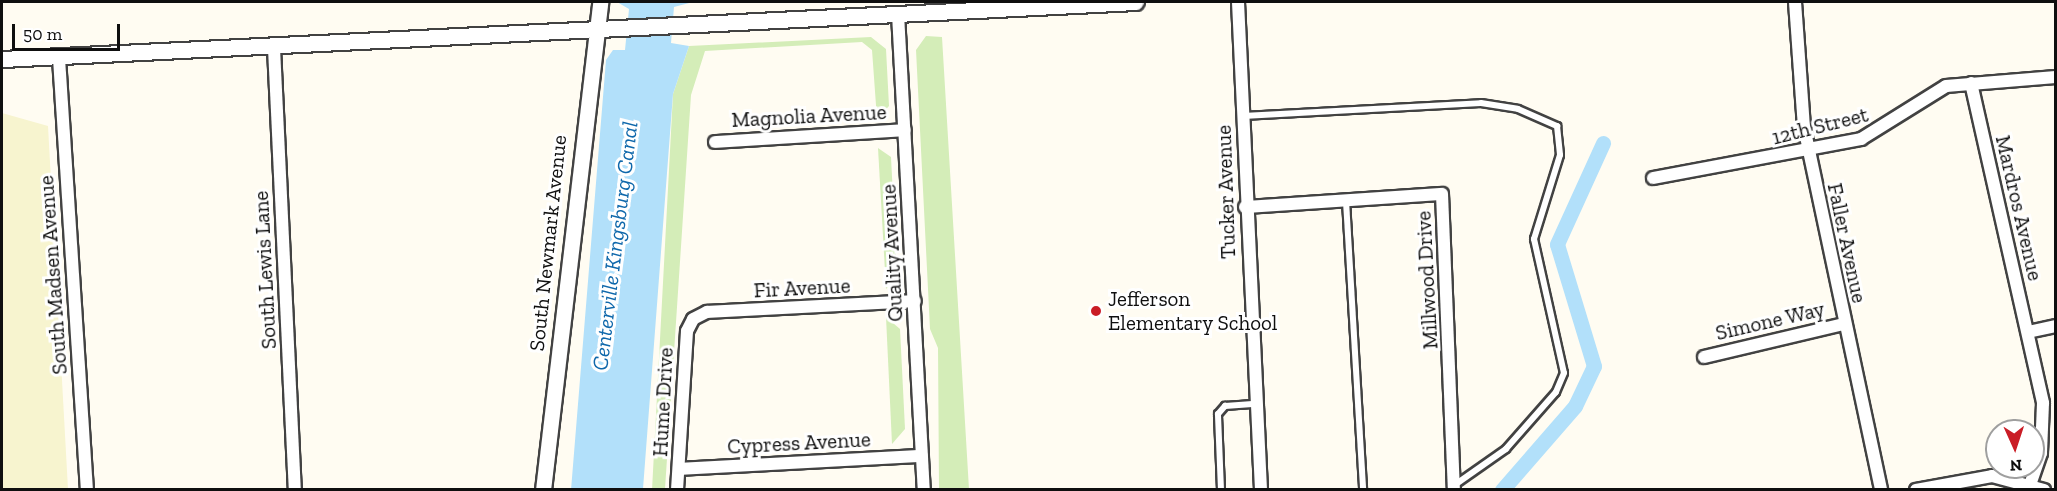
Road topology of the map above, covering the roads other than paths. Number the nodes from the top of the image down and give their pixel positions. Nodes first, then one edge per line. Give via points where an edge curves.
1 (600, 2) edge
2 (1136, 2) edge
3 (1238, 2) edge
4 (1795, 2) edge
5 (978, 6) edge
6 (898, 14) junction
7 (597, 31) junction
8 (274, 48) junction
9 (2, 58) edge
10 (59, 58) junction
11 (2055, 77) edge
12 (1971, 83) junction
13 (1243, 116) junction
14 (905, 130) junction
15 (715, 141) dead end
16 (1808, 150) junction
17 (1653, 178) dead end
18 (1346, 201) junction
19 (1245, 207) junction
20 (915, 301) junction
21 (693, 319) joint
22 (1844, 324) junction
23 (2055, 326) edge
24 (2028, 332) junction
25 (1704, 357) dead end
26 (1256, 404) junction
27 (922, 456) junction
28 (679, 469) junction
29 (2031, 482) junction
30 (1455, 487) edge
31 (87, 489) edge
32 (295, 489) edge
33 (543, 489) edge
34 (677, 489) edge
35 (924, 489) edge
36 (1221, 489) edge
37 (1261, 489) edge
38 (1363, 489) edge
39 (1881, 489) edge
40 (1916, 489) edge
41 (2043, 489) edge

1 - 7 street, South Newmark Avenue
2 - 5 street
3 - 13 street, Tucker Avenue
4 - 16 street, Faller Avenue
5 - 6 street
6 - 7 street
6 - 14 street, Quality Avenue
7 - 8 street
7 - 33 street, South Newmark Avenue via 585,102
8 - 10 street
8 - 32 street, South Lewis Lane
9 - 10 street
10 - 31 street, South Madsen Avenue
11 - 12 street, 12th Street
12 - 16 street, 12th Street via 1946,86 1880,132
12 - 24 street, Mardros Avenue
13 - 19 street, Tucker Avenue
13 - 30 lane via 1481,103 1518,109 1557,126 1560,154 1540,213 1535,258 1556,320 1564,373 1556,392 1506,449
14 - 15 street, Magnolia Avenue
14 - 20 street, Quality Avenue
16 - 17 street, 12th Street
16 - 22 street, Faller Avenue
18 - 19 street, Millwood Drive
18 - 30 street, Millwood Drive via 1442,194
18 - 38 lane
19 - 26 street, Tucker Avenue
20 - 21 street, Fir Avenue via 707,312
20 - 27 street, Quality Avenue
21 - 28 street, Hume Drive via 687,331
22 - 25 street, Simone Way
22 - 39 street, Faller Avenue
23 - 24 street
24 - 29 street, Mardros Avenue via 2045,429
26 - 36 lane via 1225,406 1218,414
26 - 37 street, Tucker Avenue
27 - 28 street, Cypress Avenue
27 - 35 street, Quality Avenue
28 - 34 street, Hume Drive
29 - 40 street via 1992,476
29 - 41 street

